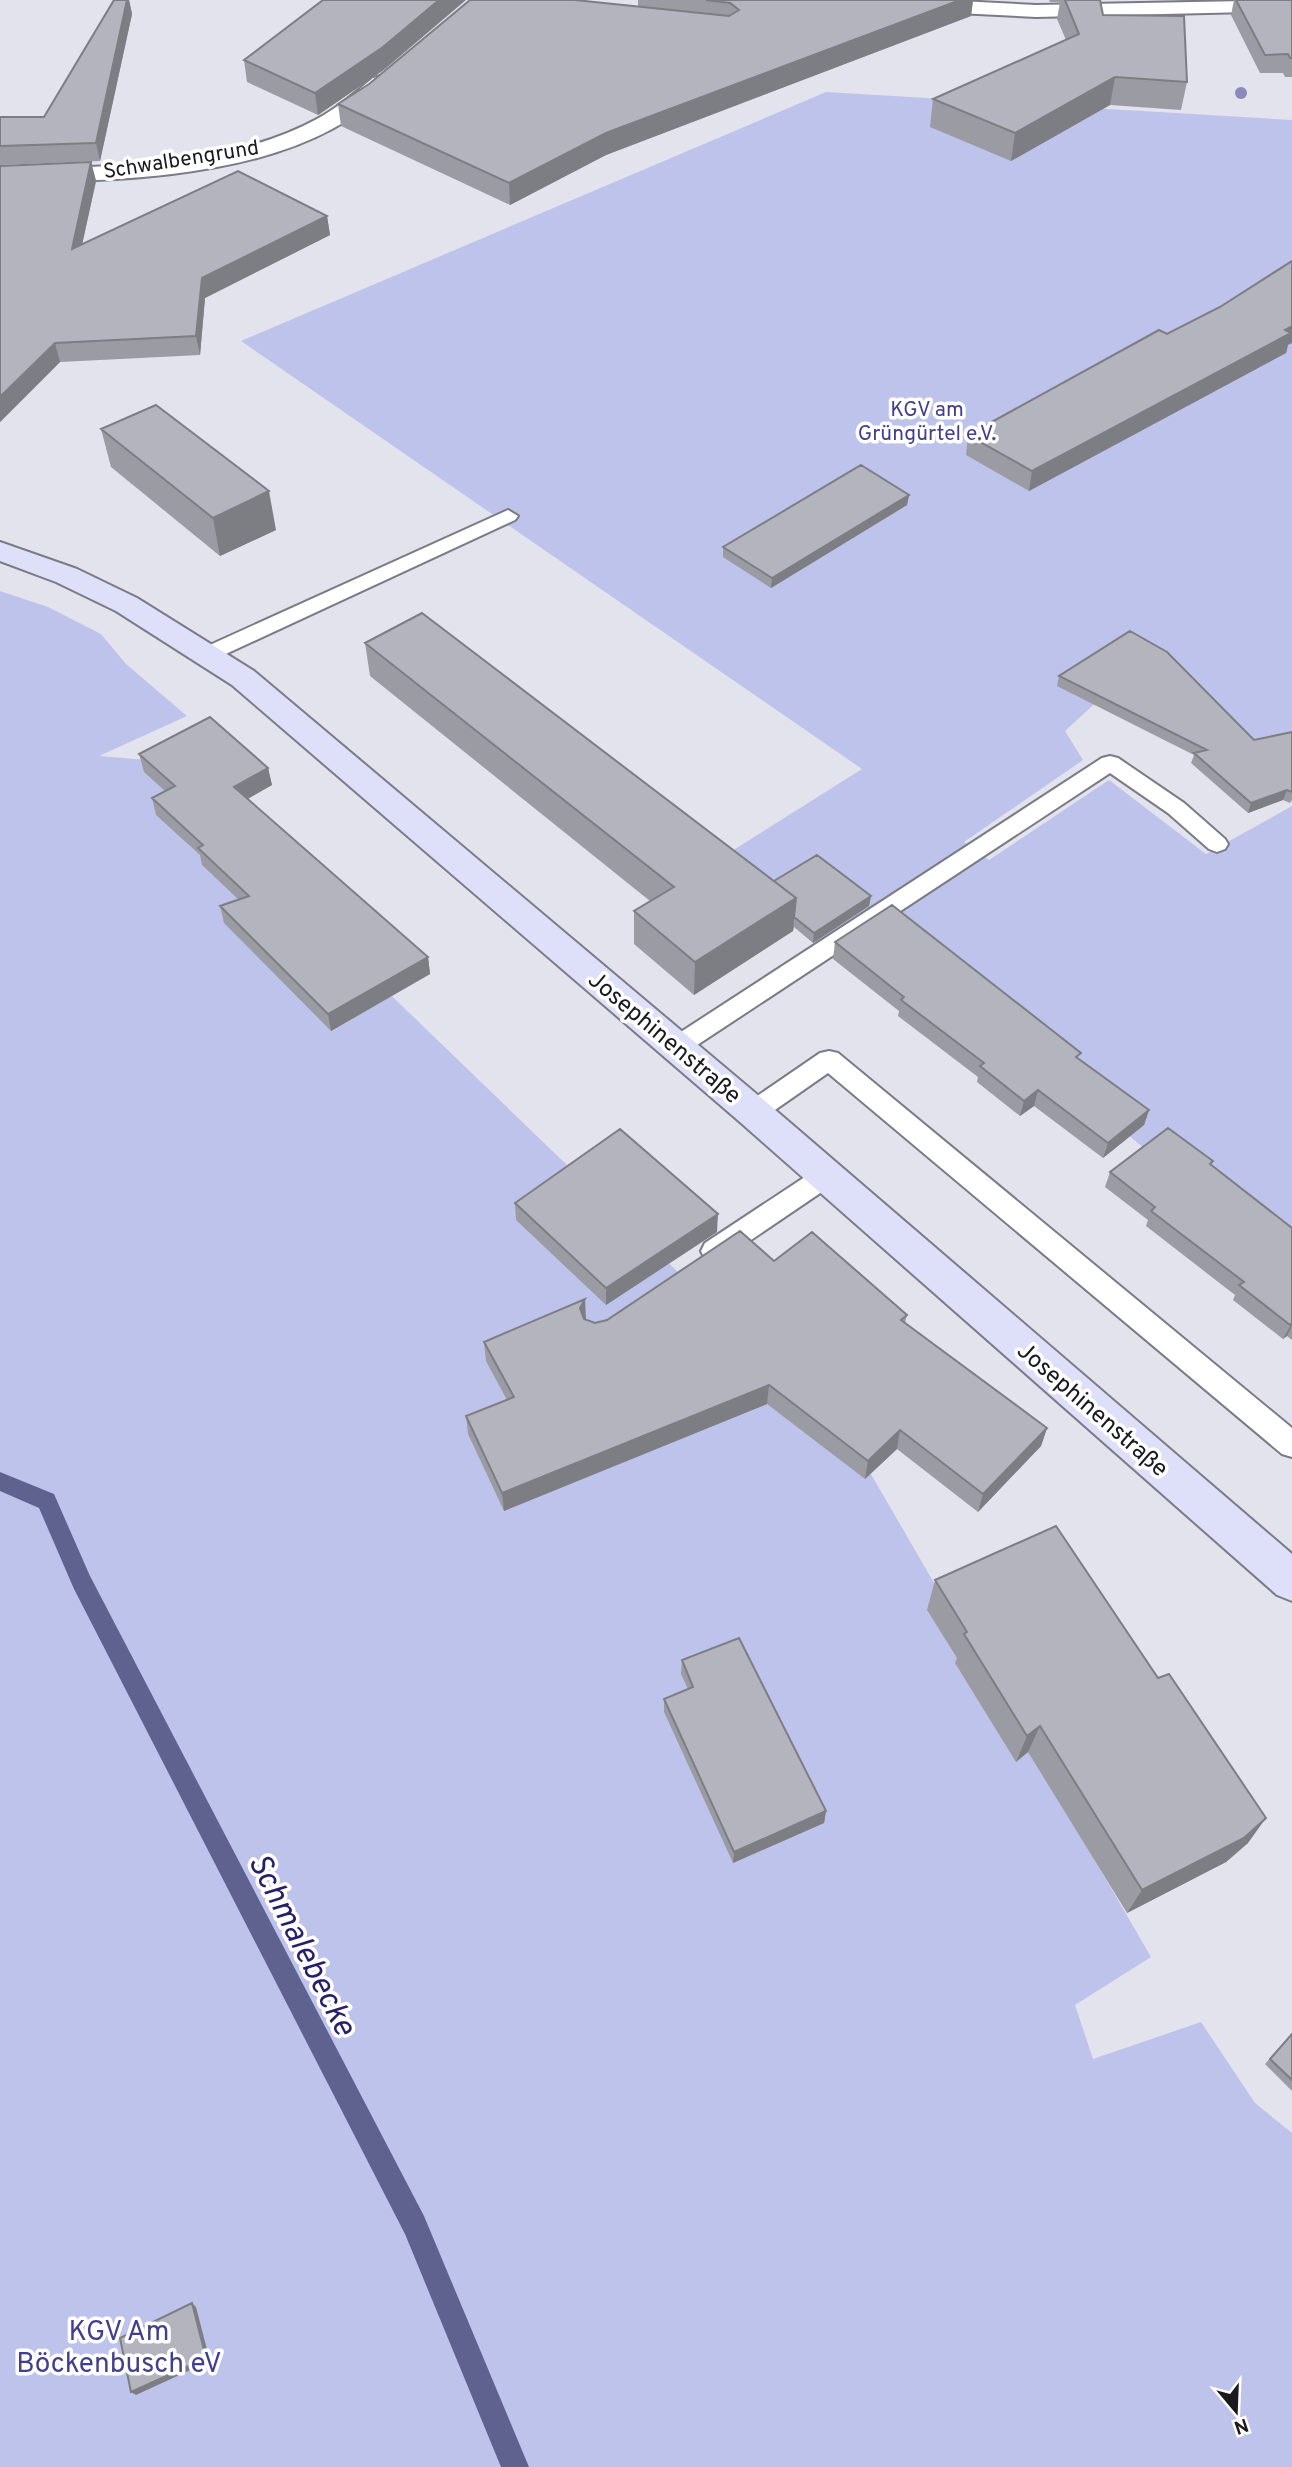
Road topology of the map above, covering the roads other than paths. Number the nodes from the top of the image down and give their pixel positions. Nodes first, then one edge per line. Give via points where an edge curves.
1 (816, 0) edge
2 (1173, 5) edge
3 (1292, 5) edge
4 (399, 68) edge
5 (0, 175) edge
6 (508, 516) dead end
7 (0, 551) edge
8 (208, 654) junction
9 (1217, 845) dead end
10 (676, 1047) junction
11 (753, 1112) junction
12 (826, 1176) junction
13 (689, 1268) edge
14 (1292, 1445) edge
15 (1292, 1581) edge

1 - 2 street via 1036,11
2 - 3 street
4 - 5 street, Schwalbengrund via 318,128 256,150 127,170
6 - 8 lane
7 - 8 street, Josephinenstraße via 113,595
8 - 10 street, Josephinenstraße via 254,687
9 - 10 lane via 1176,808 1110,763
10 - 11 street, Josephinenstraße
11 - 12 street, Josephinenstraße
11 - 14 lane via 828,1060
12 - 13 lane
12 - 15 street, Josephinenstraße

